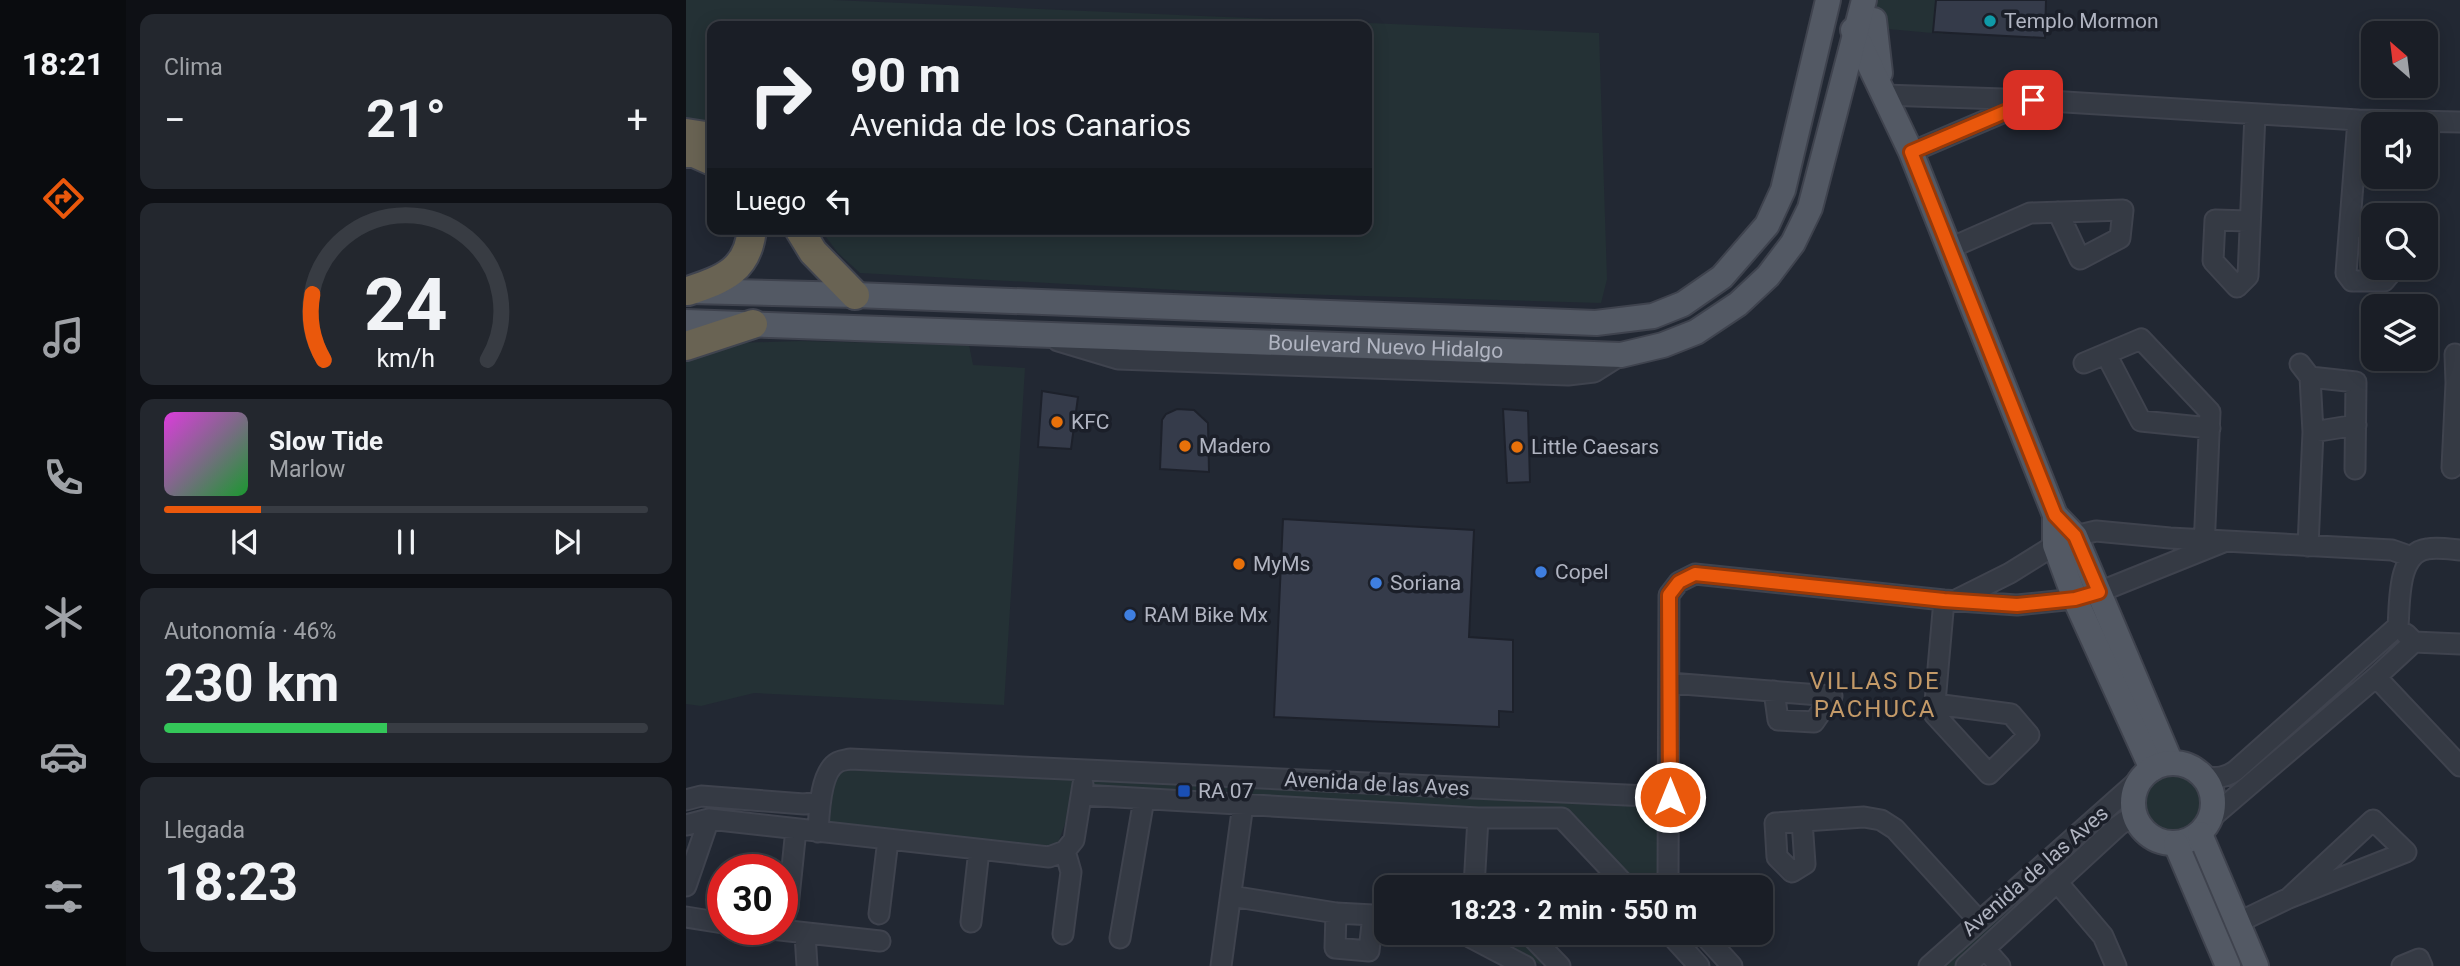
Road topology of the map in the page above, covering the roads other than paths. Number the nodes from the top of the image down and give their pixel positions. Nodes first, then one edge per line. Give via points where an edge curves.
1 (1828, 0) edge
2 (1848, 0) edge
3 (1867, 22) edge
4 (1852, 94) junction
5 (1884, 94) junction
6 (1970, 97) junction
7 (2033, 100) junction
8 (2255, 114) junction
9 (2358, 120) junction
10 (1979, 122) junction
11 (2460, 122) edge
12 (686, 133) edge
13 (707, 136) edge
14 (1911, 152) junction
15 (686, 153) edge
16 (707, 159) edge
17 (1824, 159) junction
18 (2057, 212) dead end
19 (2249, 221) dead end
20 (2351, 226) junction
21 (2361, 227) edge
22 (751, 235) edge
23 (803, 235) edge
24 (1948, 249) junction
25 (2385, 280) edge
26 (687, 291) edge
27 (855, 295) junction
28 (1264, 310) junction
29 (686, 322) edge
30 (753, 324) junction
31 (686, 346) edge
32 (1263, 350) junction
33 (2106, 354) junction
34 (2455, 354) dead end
35 (2084, 363) dead end
36 (2458, 383) edge
37 (2357, 425) junction
38 (2210, 428) junction
39 (2313, 432) junction
40 (2457, 441) edge
41 (2452, 468) dead end
42 (2355, 469) dead end
43 (2170, 538) junction
44 (2065, 541) junction
45 (2205, 543) junction
46 (2308, 546) junction
47 (2460, 550) edge
48 (2412, 557) junction
49 (2179, 559) junction
50 (2010, 573) junction
51 (2099, 592) junction
52 (1950, 599) junction
53 (2075, 599) junction
54 (2017, 605) junction
55 (2398, 625) junction
56 (2414, 642) junction
57 (2460, 644) edge
58 (2376, 677) junction
59 (1670, 683) junction
60 (1774, 691) junction
61 (1935, 704) junction
62 (2460, 766) edge
63 (2155, 769) junction
64 (1085, 770) junction
65 (2205, 777) junction
66 (1572, 794) junction
67 (1082, 795) junction
68 (1670, 797) junction
69 (1144, 799) junction
70 (686, 800) edge
71 (820, 803) junction
72 (1243, 804) junction
73 (1478, 818) junction
74 (1562, 818) junction
75 (709, 819) junction
76 (1802, 821) dead end
77 (2138, 822) junction
78 (686, 825) edge
79 (2205, 826) junction
80 (796, 829) junction
81 (818, 832) junction
82 (888, 840) junction
83 (2176, 844) junction
84 (979, 850) junction
85 (1065, 851) junction
86 (793, 854) edge
87 (1475, 875) edge
88 (1616, 875) edge
89 (1668, 875) edge
90 (2057, 882) junction
91 (686, 886) edge
92 (1231, 895) junction
93 (2289, 898) junction
94 (1336, 913) dead end
95 (879, 914) dead end
96 (686, 917) edge
97 (707, 920) edge
98 (1979, 921) junction
99 (971, 922) dead end
100 (2239, 922) junction
101 (798, 933) edge
102 (805, 934) junction
103 (1063, 934) dead end
104 (1120, 938) dead end
105 (880, 941) dead end
106 (1485, 945) edge
107 (1540, 945) edge
108 (1680, 945) edge
109 (1713, 945) edge
110 (1984, 949) junction
111 (807, 966) edge
112 (1221, 966) edge
113 (1525, 966) edge
114 (1560, 966) edge
115 (1699, 966) edge
116 (1732, 966) edge
117 (1929, 966) edge
118 (1966, 966) edge
119 (2000, 966) edge
120 (2116, 966) edge
121 (2228, 966) edge
122 (2256, 966) edge
123 (2402, 966) edge
124 (2422, 966) edge

1 - 28 main road, Boulevard Nuevo Hidalgo via 1783,190 1767,225 1722,277 1683,304 1653,316 1596,323
2 - 3 main road
3 - 4 main road
3 - 5 main road
3 - 5 main road
3 - 17 main road, Boulevard Nuevo Hidalgo
4 - 5 main road via 1862,90
4 - 17 main road via 1840,135
5 - 6 street
5 - 14 main road
6 - 7 street
6 - 10 street
7 - 8 street
7 - 10 street
8 - 9 street
8 - 19 street
9 - 11 street
9 - 20 street
10 - 14 street
12 - 13 highway
14 - 24 main road
15 - 16 highway
17 - 32 main road, Boulevard Nuevo Hidalgo via 1810,208 1793,243 1768,276 1738,304 1696,332 1663,345 1621,355
18 - 24 street via 2030,213
20 - 21 street
20 - 25 street via 2346,273 2352,281
22 - 26 highway via 741,263 723,279
23 - 27 highway
24 - 44 main road
26 - 27 main road, Boulevard Nuevo Hidalgo
27 - 28 main road, Boulevard Nuevo Hidalgo
28 - 32 street
29 - 30 main road, Boulevard Nuevo Hidalgo
30 - 31 highway
30 - 32 main road, Boulevard Nuevo Hidalgo
33 - 35 street
33 - 38 street via 2141,421
33 - 38 street via 2141,340 2210,412
34 - 36 street
36 - 40 street
37 - 39 street
37 - 39 street via 2356,382 2305,370
37 - 42 street
38 - 45 street
39 - 46 street
40 - 41 street
43 - 44 street via 2096,531
43 - 45 street
43 - 49 street
44 - 50 street
44 - 51 main road
44 - 53 main road
45 - 46 street
45 - 49 street
46 - 48 street via 2392,550
47 - 48 street via 2424,549
48 - 55 street via 2403,570
49 - 51 street
50 - 52 street
50 - 54 street via 2010,595
51 - 53 street
51 - 63 main road
52 - 54 street
52 - 59 street via 1695,574 1679,582 1669,595
52 - 61 street
53 - 54 street
53 - 63 main road
55 - 56 street
55 - 65 street via 2235,771
56 - 57 street
56 - 58 street
58 - 62 street
58 - 79 street
59 - 60 street
59 - 68 street
60 - 60 street via 1778,720 1814,722 1832,696
61 - 61 street via 1934,714 1989,774 2029,736 2011,714
63 - 65 main road via 2189,766
63 - 77 main road via 2135,788 2133,813
63 - 98 street, Avenida de las Aves
64 - 66 street, Avenida de las Aves
64 - 67 street
64 - 71 street, Avenida de las Aves via 850,759 830,769
65 - 79 main road via 2214,806
66 - 68 street, Avenida de las Aves
66 - 74 street
67 - 69 street, Avenida de las Aves
67 - 85 street via 1074,840
68 - 89 street
69 - 72 street, Avenida de las Aves
69 - 104 street
70 - 71 street via 701,796
71 - 81 street, Avenida de las Aves
72 - 73 street, Avenida de las Aves
72 - 92 street
73 - 74 street, Avenida de las Aves
73 - 87 street
74 - 88 street
75 - 78 street
75 - 80 street
75 - 91 street
76 - 98 street via 1881,820 1895,829
77 - 83 main road via 2141,830 2157,841
77 - 90 street, Avenida de las Aves via 2125,821 2118,826
79 - 83 main road via 2189,841
79 - 100 main road
80 - 81 street
80 - 86 street
81 - 82 street
82 - 84 street
82 - 95 street
83 - 121 main road
84 - 85 street via 1049,857
84 - 99 street
85 - 103 street via 1071,872
90 - 110 street, Avenida de las Aves
90 - 120 street via 2104,936
92 - 94 street
92 - 112 street
93 - 93 street via 2312,889 2406,852 2373,820
93 - 100 street
96 - 97 street
98 - 117 street, Avenida de las Aves
100 - 122 main road
101 - 102 street
102 - 105 street
102 - 111 street
106 - 113 street
107 - 114 street
108 - 115 street
109 - 116 street
110 - 118 street, Avenida de las Aves
110 - 119 street
123 - 124 street via 2419,959

